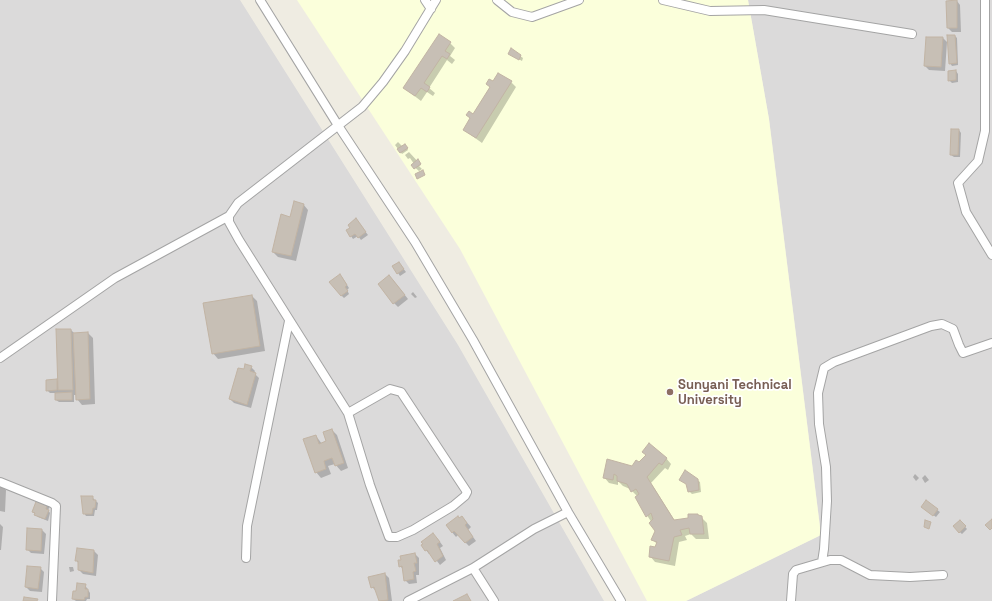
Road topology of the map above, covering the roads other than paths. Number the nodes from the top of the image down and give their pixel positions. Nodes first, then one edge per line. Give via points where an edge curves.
1 (260, 0) edge
2 (425, 0) edge
3 (436, 0) edge
4 (497, 0) edge
5 (580, 0) edge
6 (663, 0) edge
7 (987, 4) edge
8 (431, 9) junction
9 (992, 21) edge
10 (984, 26) junction
11 (912, 34) dead end
12 (339, 127) junction
13 (228, 216) junction
14 (992, 255) edge
15 (289, 321) junction
16 (992, 343) edge
17 (0, 358) edge
18 (348, 413) junction
19 (0, 482) edge
20 (568, 512) junction
21 (246, 558) dead end
22 (822, 562) junction
23 (472, 568) junction
24 (943, 575) dead end
25 (52, 601) edge
26 (408, 601) edge
27 (494, 601) edge
28 (621, 601) edge
29 (791, 601) edge

1 - 12 street
2 - 8 street
3 - 8 street
4 - 5 street via 512,12 532,17
6 - 11 street via 710,12 764,10
7 - 10 street
8 - 12 street via 383,82 362,108
9 - 10 street
10 - 14 street via 985,131 978,161 958,183 966,212
12 - 13 street via 238,203
12 - 20 street via 419,249 473,340
13 - 15 street via 229,222
13 - 17 street via 115,278
15 - 18 street
15 - 21 street via 246,526
16 - 22 street via 963,353 953,329 942,324 834,362 824,368 818,393 827,501
18 - 18 street via 389,537 397,537 413,530 465,496 467,492 400,392 390,389
19 - 25 street via 56,506
20 - 23 street via 534,529
20 - 28 street
22 - 24 street via 838,560 870,575
22 - 29 street via 796,570 793,574
23 - 26 street
23 - 27 street

